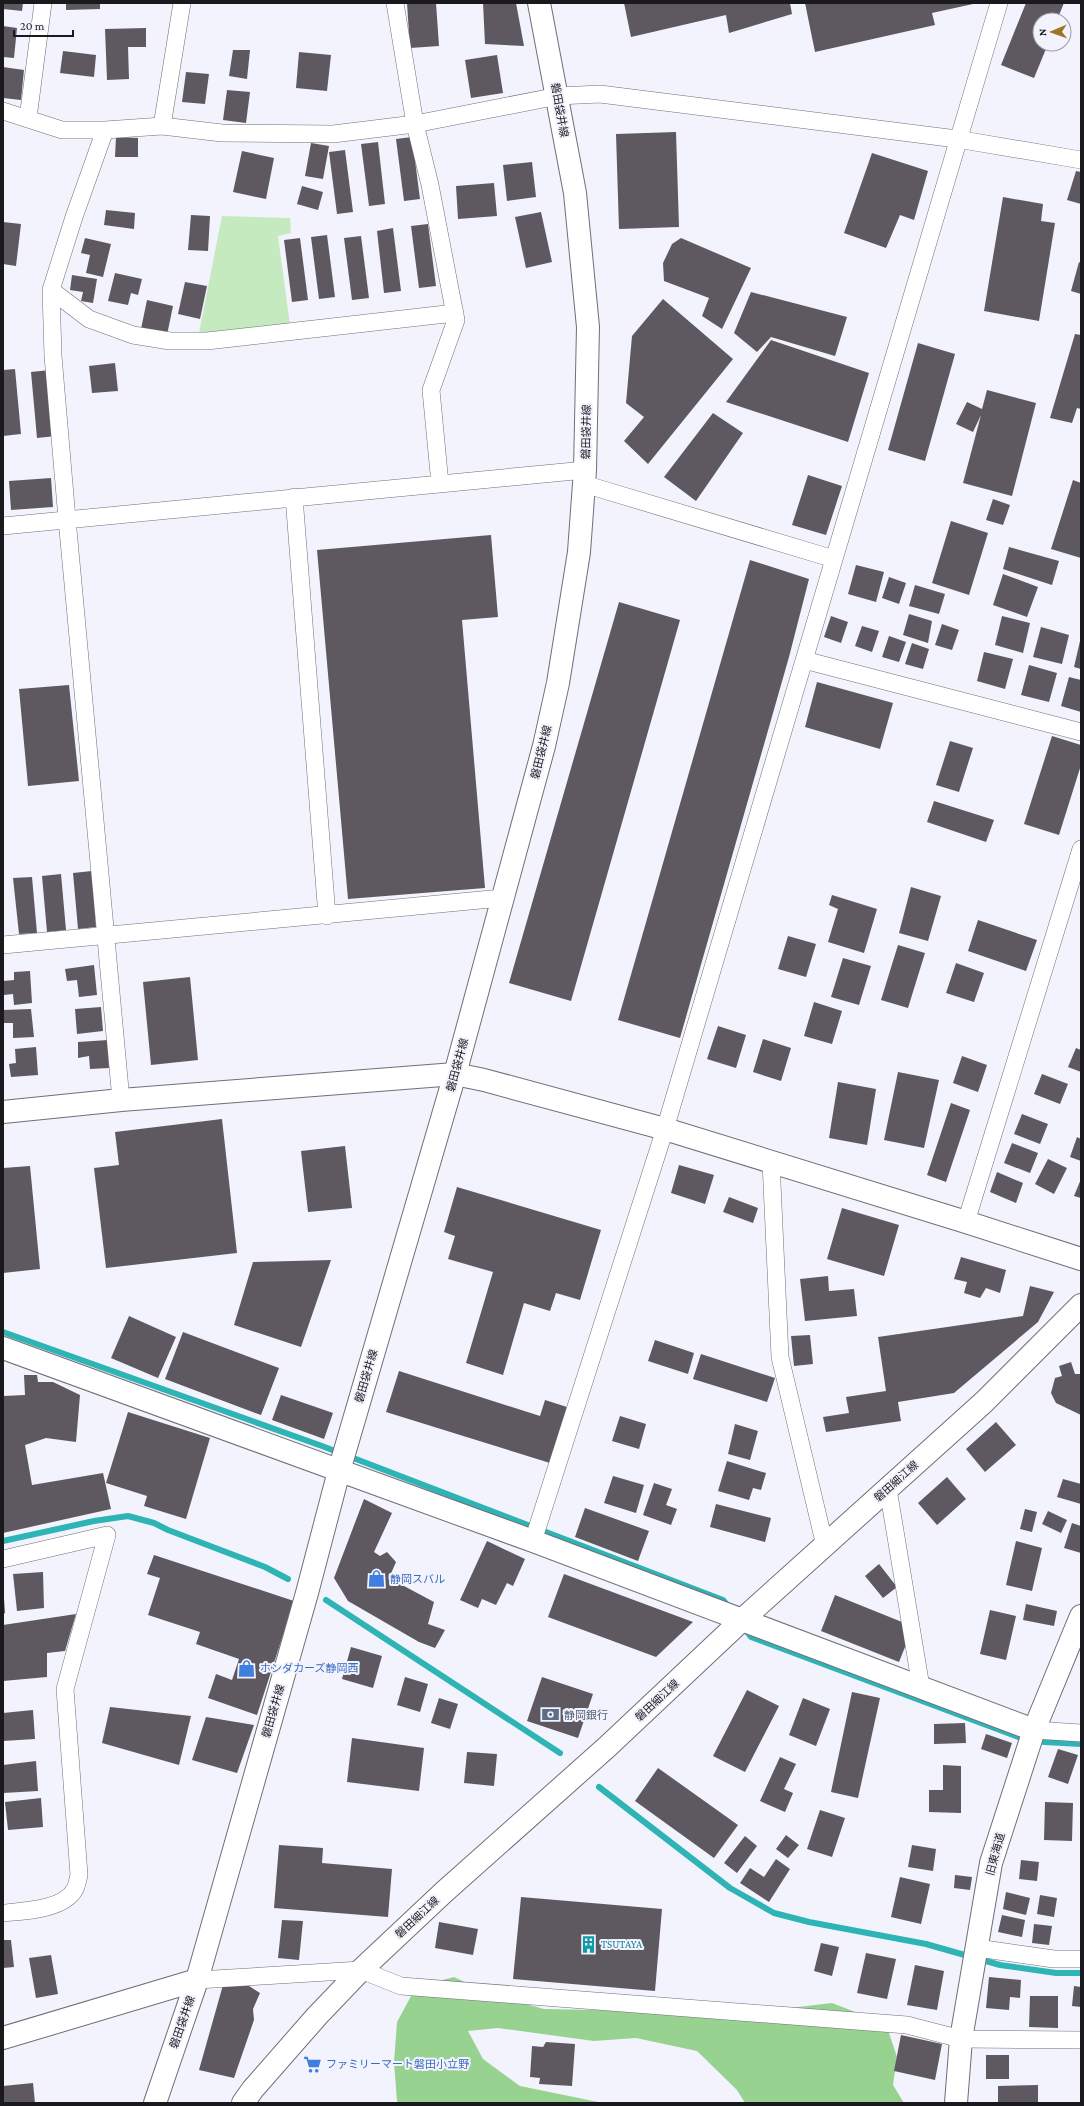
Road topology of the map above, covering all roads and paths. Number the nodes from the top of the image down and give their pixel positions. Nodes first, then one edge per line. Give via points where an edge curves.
1 (43, 3) edge
2 (182, 3) edge
3 (395, 3) edge
4 (539, 3) edge
5 (999, 3) edge
6 (558, 96) junction
7 (3, 111) edge
8 (28, 118) junction
9 (415, 124) junction
10 (162, 126) junction
11 (105, 130) junction
12 (957, 139) junction
13 (1081, 160) edge
14 (51, 290) junction
15 (455, 313) junction
16 (585, 477) junction
17 (440, 484) junction
18 (294, 498) junction
19 (67, 519) junction
20 (3, 526) edge
21 (834, 559) junction
22 (804, 660) junction
23 (1081, 732) edge
24 (1081, 849) edge
25 (502, 898) junction
26 (327, 916) junction
27 (107, 935) junction
28 (3, 945) edge
29 (454, 1074) junction
30 (121, 1100) junction
31 (3, 1112) edge
32 (665, 1129) junction
33 (771, 1162) junction
34 (966, 1222) junction
35 (1081, 1259) edge
36 (1081, 1305) edge
37 (3, 1348) edge
38 (339, 1471) junction
39 (888, 1489) junction
40 (533, 1541) junction
41 (825, 1546) junction
42 (3, 1559) edge
43 (1081, 1616) edge
44 (743, 1619) junction
45 (921, 1687) junction
46 (1034, 1730) junction
47 (1081, 1734) edge
48 (3, 1913) edge
49 (975, 1956) junction
50 (1081, 1959) edge
51 (361, 1970) junction
52 (197, 1980) junction
53 (3, 2038) edge
54 (961, 2039) junction
55 (1081, 2040) edge
56 (155, 2103) edge
57 (243, 2103) edge
58 (956, 2103) edge

1 - 8 street
2 - 10 street
3 - 9 street
4 - 6 main road, 磐田袋井線
5 - 12 street
6 - 9 street
6 - 12 street via 600,94
6 - 16 main road, 磐田袋井線 via 575,193 588,327
7 - 8 street
8 - 11 street via 62,130
9 - 10 street via 333,134 222,133
9 - 15 street via 430,185
10 - 11 street
11 - 14 street
12 - 13 street
12 - 21 street
14 - 15 street via 89,319 133,335 170,341 207,341
14 - 19 street via 53,356
15 - 17 street via 456,320 431,390
16 - 17 street
16 - 21 street
16 - 25 main road, 磐田袋井線 via 579,552 558,683 544,746
17 - 18 street
18 - 19 street
18 - 26 street
19 - 20 street
19 - 27 street
21 - 22 street
22 - 23 street
22 - 32 street
24 - 34 street
25 - 26 street
25 - 29 main road, 磐田袋井線
26 - 27 street
27 - 28 street
27 - 30 street
29 - 30 main road
29 - 32 main road
29 - 38 main road, 磐田袋井線
30 - 31 main road
32 - 33 main road
32 - 40 street
33 - 34 main road
33 - 41 street via 780,1357
34 - 35 main road
36 - 39 main road, 磐田細江線 via 984,1402
37 - 38 main road
38 - 40 main road
38 - 52 main road, 磐田袋井線
39 - 41 main road, 磐田細江線
39 - 45 street
40 - 44 main road
41 - 44 main road, 磐田細江線
42 - 48 street via 106,1535 65,1689 79,1874 74,1891 57,1905 38,1910
43 - 46 main road, 旧東海道
44 - 45 main road
44 - 51 main road, 磐田細江線 via 607,1747 444,1892
45 - 46 main road
46 - 47 street
46 - 49 main road, 旧東海道 via 991,1863
49 - 50 street
49 - 54 main road, 旧東海道
51 - 52 street
51 - 54 street via 400,1986 907,2025
51 - 57 main road, 磐田細江線 via 307,2027
52 - 53 main road
52 - 56 main road, 磐田袋井線
54 - 55 street
54 - 58 main road, 旧東海道

